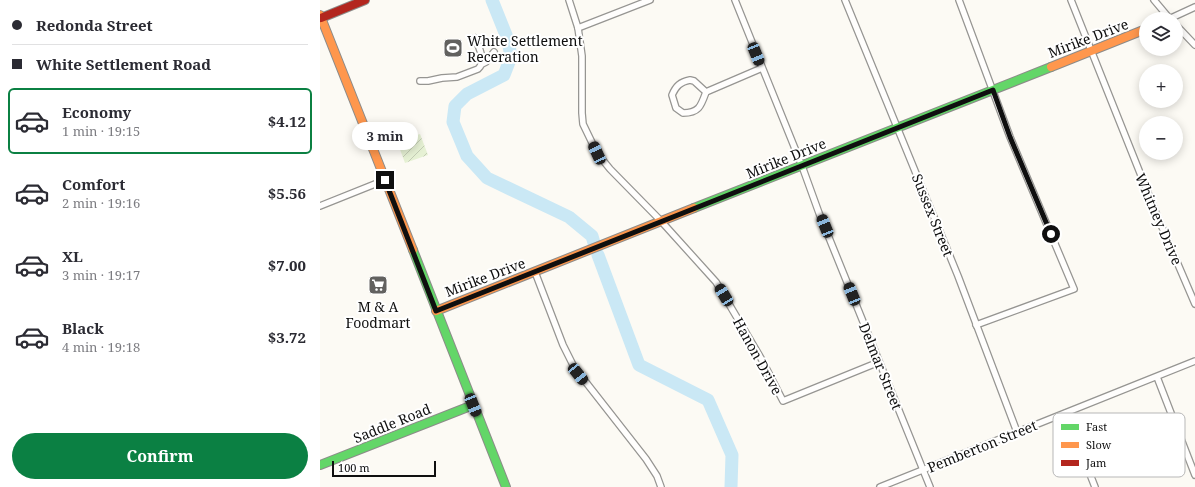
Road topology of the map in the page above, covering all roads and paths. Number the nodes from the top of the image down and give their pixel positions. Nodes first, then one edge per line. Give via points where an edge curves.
1 (365, 0) edge
2 (569, 0) edge
3 (650, 0) edge
4 (735, 0) edge
5 (845, 0) edge
6 (959, 0) edge
7 (1071, 0) edge
8 (1154, 0) edge
9 (1195, 7) edge
10 (1164, 12) edge
11 (1183, 13) edge
12 (321, 17) edge
13 (578, 28) junction
14 (1139, 32) edge
15 (1183, 32) edge
16 (475, 38) dead end
17 (1195, 45) edge
18 (1091, 51) junction
19 (494, 52) dead end
20 (482, 64) junction
21 (762, 68) junction
22 (420, 81) dead end
23 (993, 90) junction
24 (706, 92) junction
25 (897, 128) junction
26 (802, 166) junction
27 (385, 180) junction
28 (320, 206) edge
29 (661, 221) junction
30 (535, 272) junction
31 (1195, 304) edge
32 (436, 311) junction
33 (976, 325) junction
34 (1195, 361) edge
35 (879, 362) junction
36 (1157, 377) junction
37 (473, 405) junction
38 (1066, 413) edge
39 (1171, 413) edge
40 (1053, 418) edge
41 (1017, 432) junction
42 (1185, 449) edge
43 (320, 465) edge
44 (923, 470) junction
45 (1195, 475) edge
46 (1091, 477) edge
47 (506, 487) edge
48 (661, 487) edge
49 (880, 487) edge
50 (930, 487) edge
51 (1095, 487) edge

1 - 12 street
2 - 13 street, Hanon Drive
3 - 13 street
4 - 21 street, Delmar Street
5 - 25 street, Sussex Street
6 - 23 street
7 - 18 street, Whitney Drive
8 - 10 street
9 - 11 street
12 - 27 street
13 - 29 street, Hanon Drive via 582,56 583,124 597,153
14 - 18 street, Mirike Drive
15 - 17 street
16 - 20 street
18 - 23 street, Mirike Drive
18 - 31 street, Whitney Drive
19 - 20 street
20 - 22 street via 457,77
21 - 24 street
21 - 26 street, Delmar Street
23 - 25 street, Mirike Drive
23 - 33 street via 1074,289
24 - 24 street via 702,104 691,113 679,112 672,99 675,89 685,81 694,80
25 - 26 street, Mirike Drive
25 - 33 street, Sussex Street
26 - 29 street, Mirike Drive
26 - 35 street, Delmar Street
27 - 28 street
27 - 32 street
29 - 30 street, Mirike Drive
29 - 35 street, Hanon Drive via 716,282 783,401
30 - 32 street, Mirike Drive
30 - 48 street via 574,368 646,459
32 - 37 street
33 - 41 street, Sussex Street
34 - 36 street, Pemberton Street
35 - 44 street, Delmar Street
36 - 38 street, Pemberton Street
36 - 39 street
37 - 43 street, Saddle Road
37 - 47 street
40 - 41 street, Pemberton Street
41 - 44 street, Pemberton Street
42 - 45 street
44 - 49 street, Pemberton Street
44 - 50 street, Delmar Street
46 - 51 street

